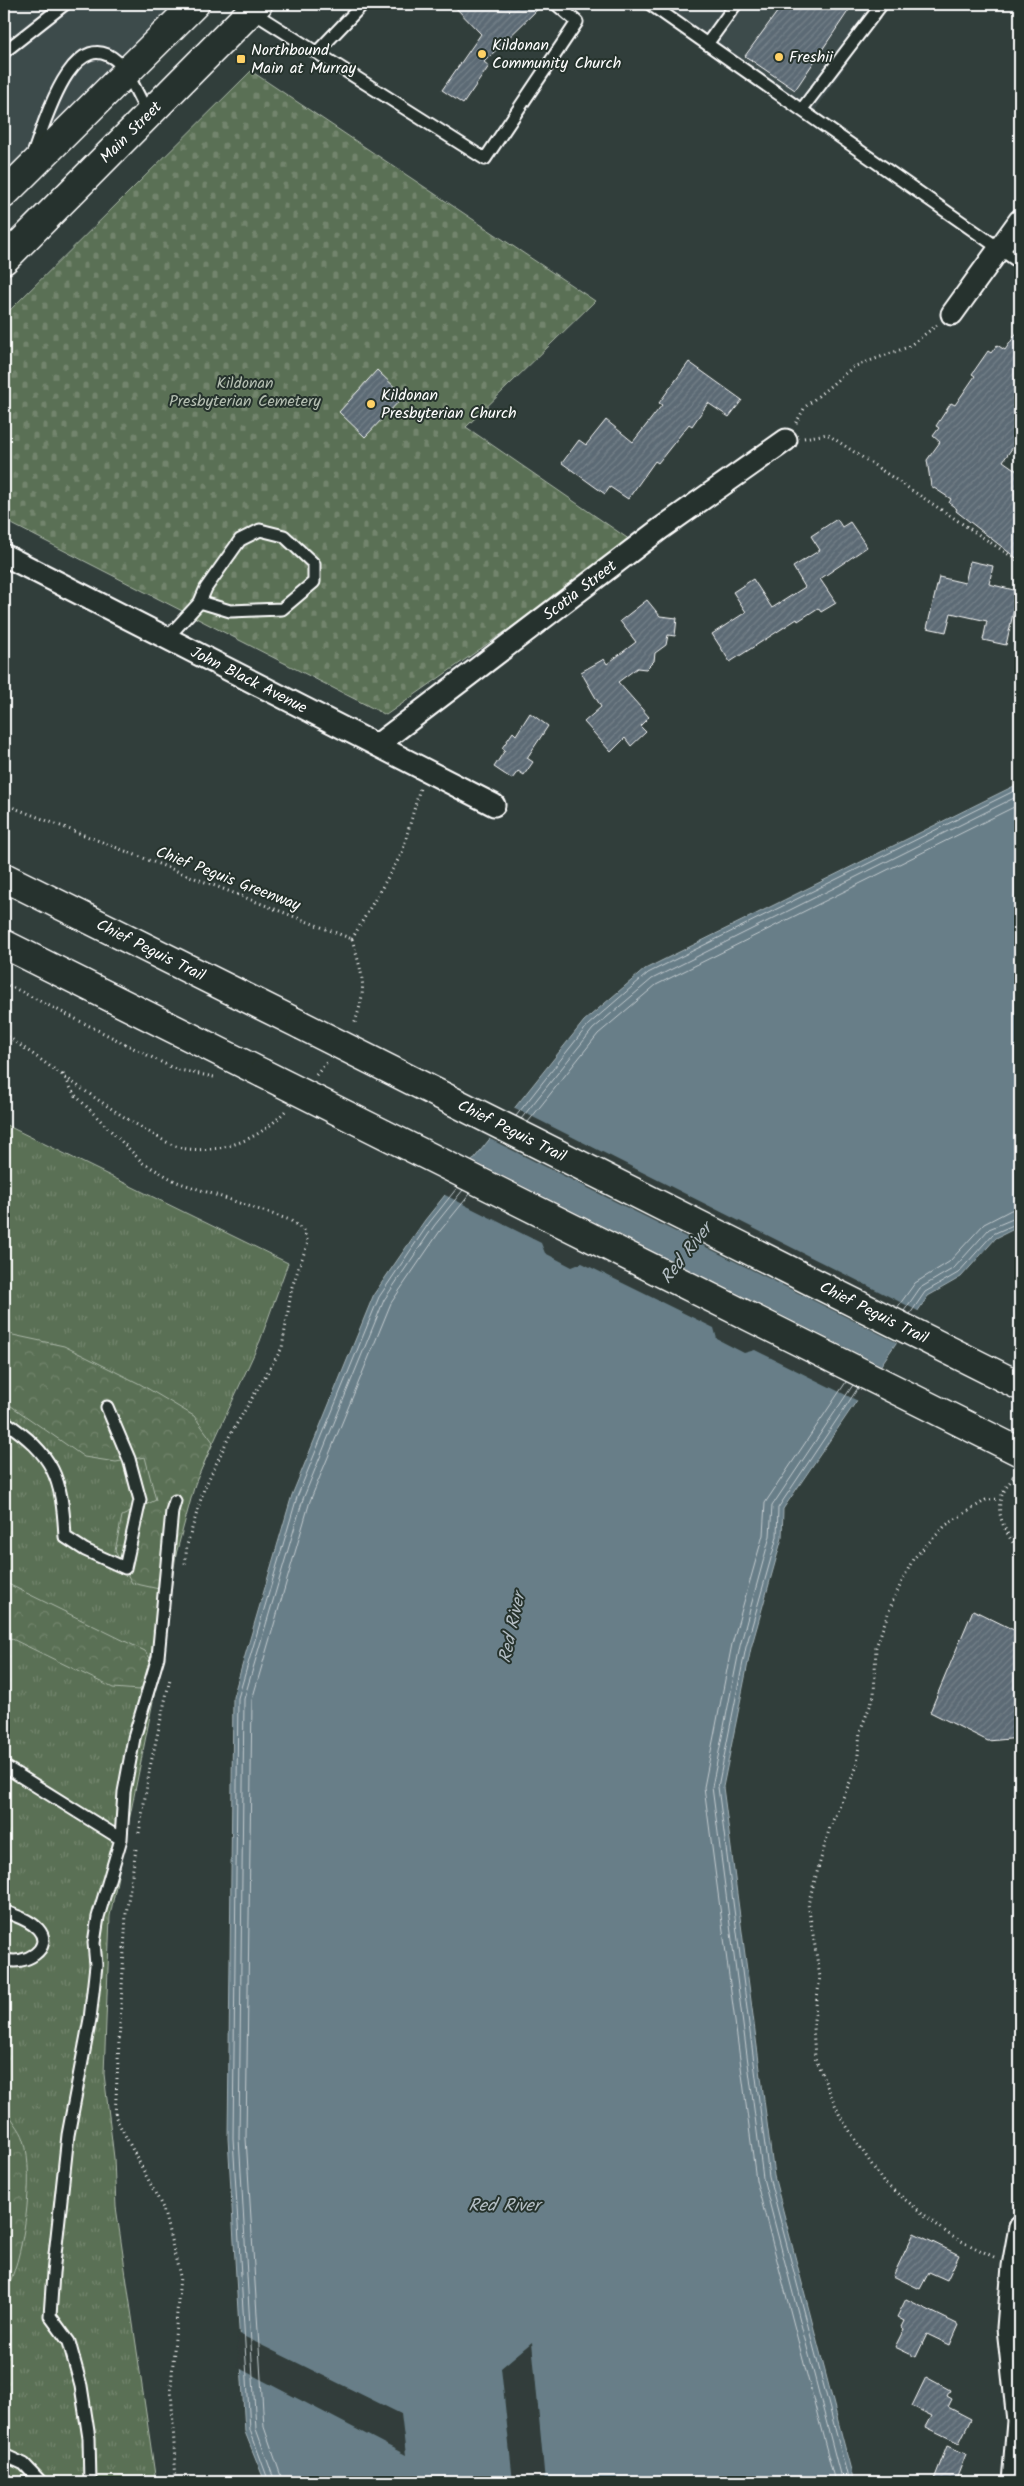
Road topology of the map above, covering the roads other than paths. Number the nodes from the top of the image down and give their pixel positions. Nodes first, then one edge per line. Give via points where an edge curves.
1 (65, 4) edge
2 (195, 4) edge
3 (363, 4) edge
4 (556, 4) edge
5 (650, 4) edge
6 (736, 4) edge
7 (882, 4) edge
8 (255, 7) edge
9 (667, 8) edge
10 (707, 44) junction
11 (318, 51) junction
12 (4, 52) edge
13 (125, 74) junction
14 (802, 109) junction
15 (148, 115) junction
16 (26, 172) junction
17 (4, 194) edge
18 (1020, 220) edge
19 (1000, 248) junction
20 (4, 260) edge
21 (1020, 262) edge
22 (952, 314) road end
23 (786, 440) road end
24 (4, 555) edge
25 (200, 602) junction
26 (167, 638) junction
27 (377, 745) junction
28 (494, 805) dead end
29 (4, 877) edge
30 (4, 944) edge
31 (1020, 1386) edge
32 (107, 1407) dead end
33 (4, 1421) edge
34 (1020, 1452) edge
35 (175, 1501) dead end
36 (4, 1766) edge
37 (121, 1838) junction
38 (4, 1911) edge
39 (4, 1959) edge
40 (1020, 2227) edge
41 (1016, 2268) edge
42 (1019, 2422) edge
43 (4, 2455) edge
44 (41, 2482) edge
45 (90, 2482) edge
46 (1012, 2482) edge

1 - 12 lane
2 - 13 main road
3 - 11 lane
4 - 11 lane via 578,22 485,159
5 - 9 lane
6 - 10 lane
7 - 14 lane
8 - 11 lane
8 - 15 main road, Main Street
9 - 10 lane
10 - 14 lane
13 - 15 lane
13 - 16 main road
13 - 16 lane via 120,63 108,55 95,52 82,56 60,87
14 - 19 lane
15 - 20 main road, Main Street
16 - 17 main road
18 - 19 street
19 - 21 lane
19 - 22 street
23 - 27 street, Scotia Street via 660,529
24 - 26 street, John Black Avenue
25 - 25 lane via 230,611 282,609 314,582 314,564 284,536 260,530 240,540 206,588
25 - 26 lane
26 - 27 street, John Black Avenue
27 - 28 street, John Black Avenue
29 - 31 main road, Chief Peguis Trail, bridge
30 - 34 main road, bridge
32 - 33 lane via 128,1458 140,1500 125,1568 65,1537 63,1505 54,1471 34,1442
35 - 37 lane via 158,1656 134,1738 124,1792
36 - 37 lane
37 - 45 lane via 95,1934 96,1965 90,2019 68,2135 50,2316 69,2342 81,2386 89,2438
38 - 39 lane via 37,1928 42,1942 30,1959 20,1962
40 - 41 street
41 - 42 street via 1008,2328
42 - 46 street
43 - 44 lane via 24,2464

